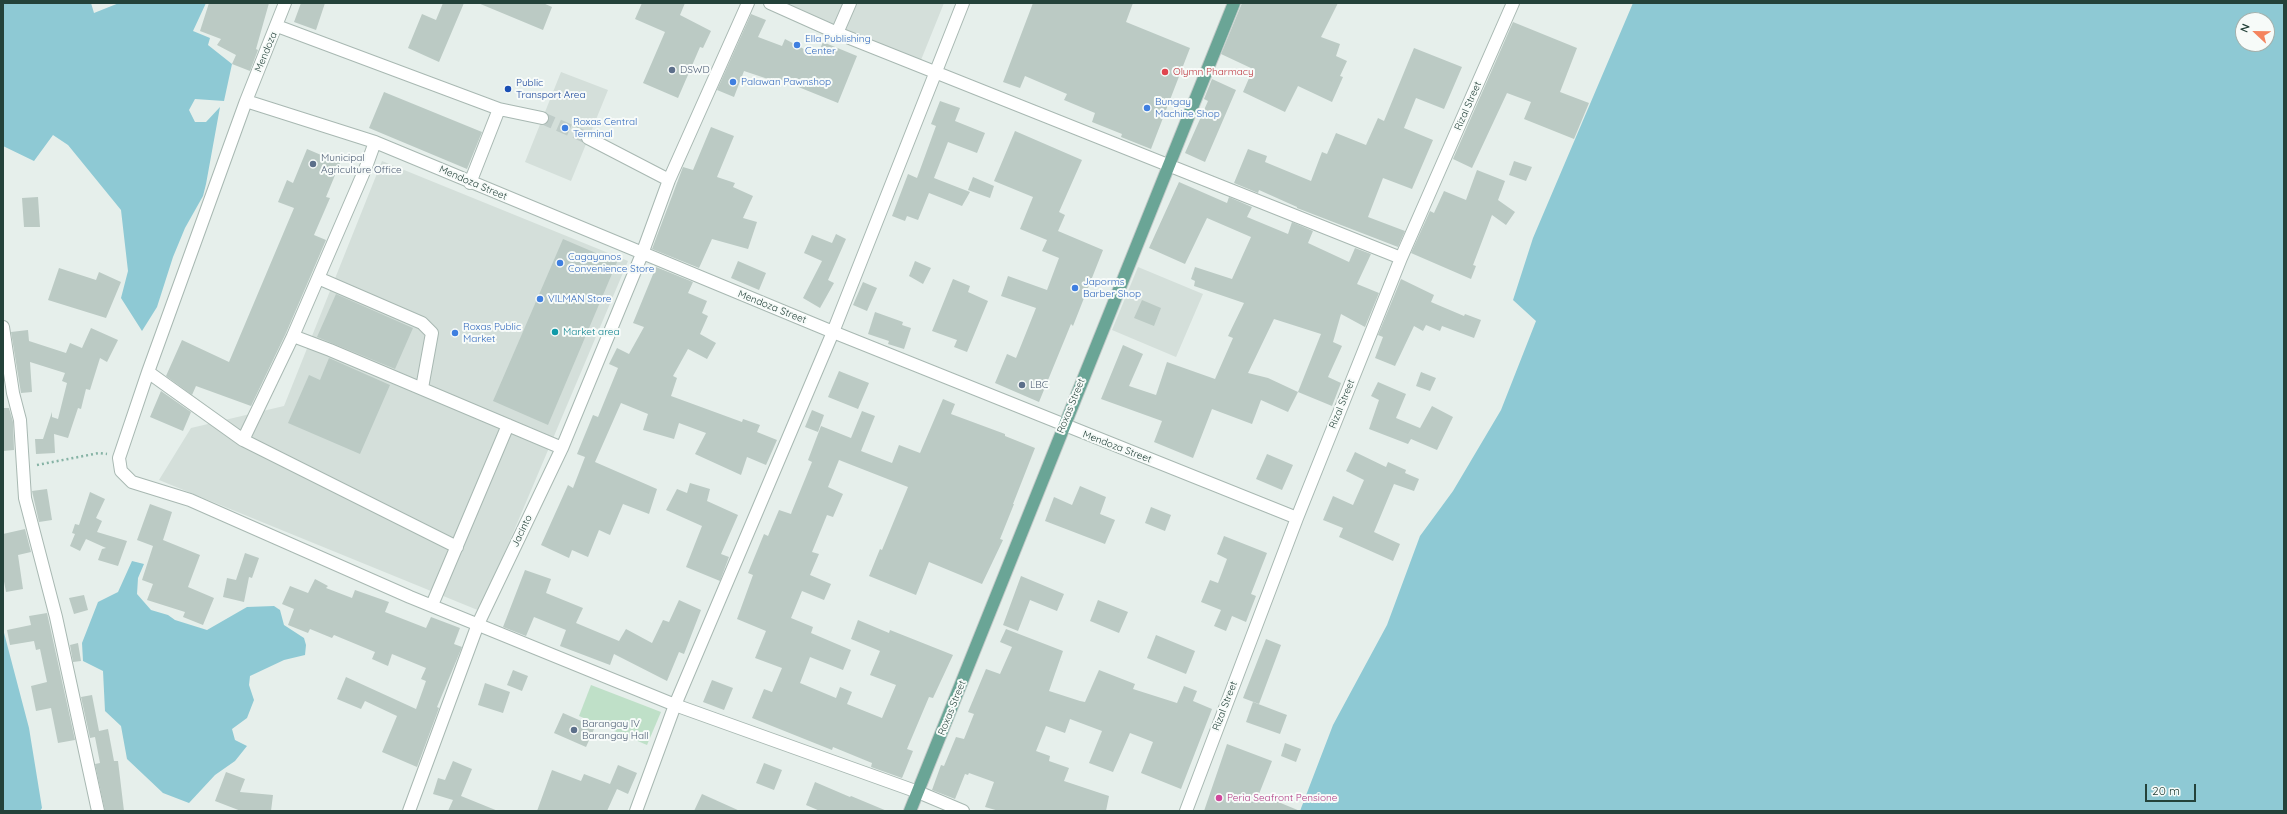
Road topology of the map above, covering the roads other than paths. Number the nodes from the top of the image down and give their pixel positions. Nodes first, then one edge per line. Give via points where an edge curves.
1 (285, 3) edge
2 (748, 3) edge
3 (770, 3) edge
4 (850, 3) edge
5 (963, 3) edge
6 (1234, 3) edge
7 (1513, 3) edge
8 (277, 26) junction
9 (838, 33) junction
10 (936, 71) junction
11 (246, 101) junction
12 (499, 109) junction
13 (542, 118) tunnel mouth
14 (588, 138) tunnel mouth
15 (375, 142) junction
16 (1168, 165) junction
17 (669, 180) junction
18 (470, 183) junction
19 (642, 254) junction
20 (1401, 258) junction
21 (318, 278) junction
22 (3, 327) edge
23 (833, 332) junction
24 (293, 336) junction
25 (148, 372) junction
26 (422, 388) junction
27 (508, 425) junction
28 (1063, 426) junction
29 (243, 440) junction
30 (562, 448) junction
31 (1297, 518) junction
32 (457, 547) junction
33 (432, 605) junction
34 (478, 624) junction
35 (675, 704) junction
36 (918, 792) junction
37 (98, 811) edge
38 (409, 811) edge
39 (636, 811) edge
40 (910, 811) edge
41 (963, 811) edge
42 (1186, 811) edge

1 - 8 street, Mendoza
2 - 17 street, Jacinto
3 - 9 street
4 - 9 street
5 - 10 street
6 - 16 main road, Roxas Street
7 - 20 street, Rizal Street
8 - 11 street, Mendoza
8 - 12 street
9 - 10 street
10 - 16 street
10 - 23 street
11 - 15 street, Mendoza Street
11 - 25 street, Mendoza
12 - 13 street
12 - 18 street
14 - 17 street
15 - 18 street, Mendoza Street
15 - 21 street
16 - 20 street
16 - 28 main road, Roxas Street
17 - 19 street, Jacinto
18 - 19 street, Mendoza Street
19 - 23 street, Mendoza Street
19 - 30 street, Jacinto
20 - 31 street, Rizal Street
21 - 24 street
21 - 26 street via 422,323 432,333
22 - 37 street via 13,393 20,420 25,498 56,617
23 - 28 street, Mendoza Street
23 - 35 street
24 - 26 street
24 - 29 street
25 - 29 street
25 - 33 street, Mendoza via 119,458 121,471 132,482 190,500
26 - 27 street
27 - 30 street
27 - 32 street
28 - 31 street, Mendoza Street
28 - 36 main road, Roxas Street
29 - 32 street
30 - 34 street, Jacinto
31 - 42 street, Rizal Street
32 - 33 street
33 - 34 street
34 - 35 street
34 - 38 street, Jacinto
35 - 36 street
35 - 39 street
36 - 40 main road, Roxas Street
36 - 41 street

